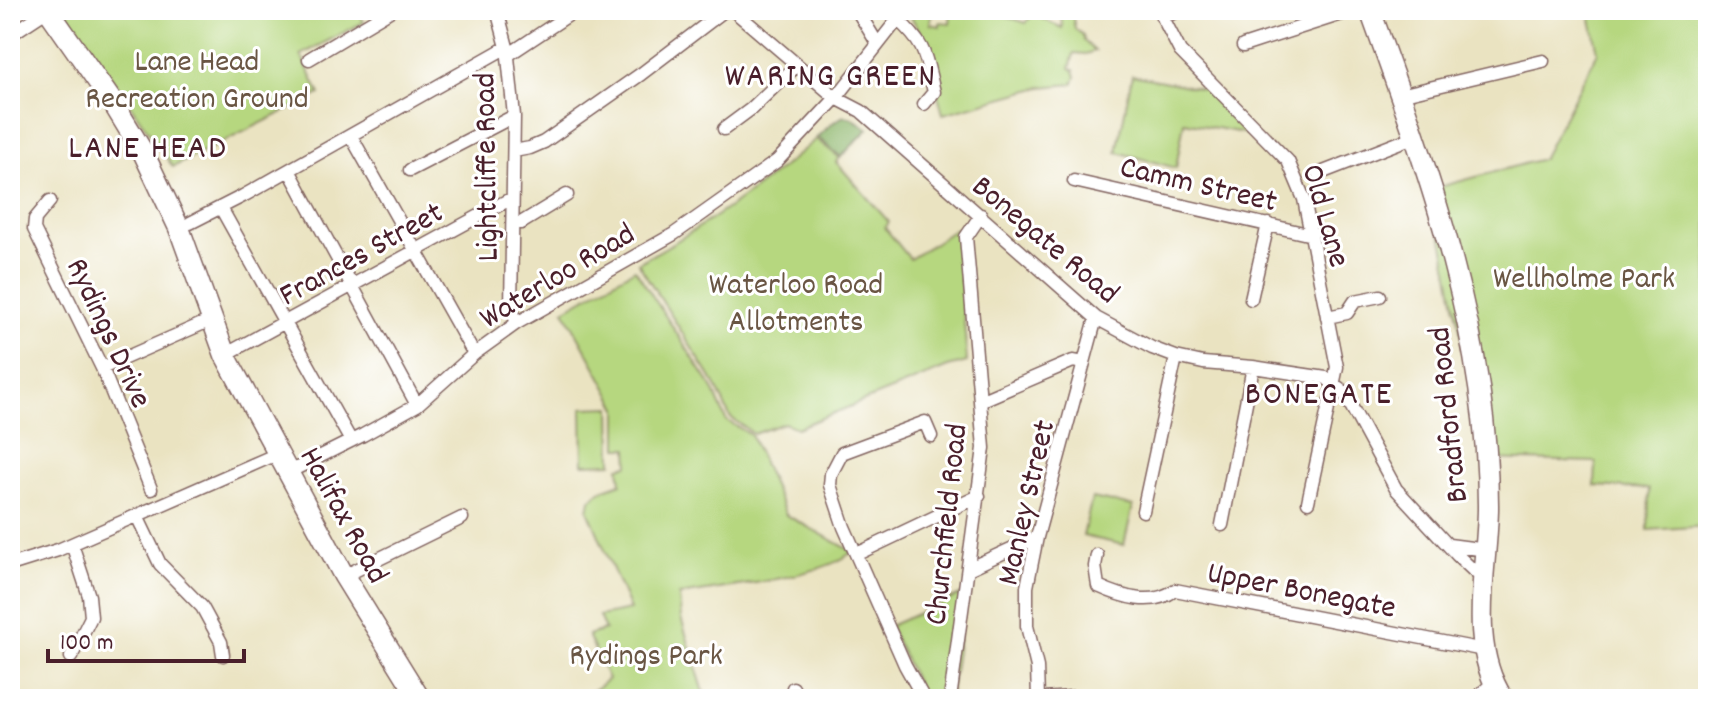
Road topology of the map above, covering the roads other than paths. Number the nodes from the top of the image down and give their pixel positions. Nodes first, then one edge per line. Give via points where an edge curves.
1 (48, 10) edge
2 (391, 10) edge
3 (576, 10) edge
4 (725, 10) edge
5 (733, 10) edge
6 (857, 10) edge
7 (1182, 10) edge
8 (1354, 10) edge
9 (1370, 10) edge
10 (503, 13) edge
11 (1160, 13) edge
12 (901, 15) edge
13 (10, 35) edge
14 (877, 43) junction
15 (1243, 46) dead end
16 (508, 51) junction
17 (309, 59) dead end
18 (1543, 61) dead end
19 (796, 66) junction
20 (1400, 95) junction
21 (836, 98) junction
22 (924, 104) dead end
23 (514, 116) junction
24 (724, 129) dead end
25 (351, 136) junction
26 (1416, 136) junction
27 (514, 151) junction
28 (289, 170) junction
29 (410, 170) dead end
30 (1318, 174) dead end
31 (1074, 181) dead end
32 (567, 195) dead end
33 (512, 198) junction
34 (50, 201) dead end
35 (221, 208) junction
36 (981, 215) junction
37 (190, 223) dead end
38 (513, 223) junction
39 (1268, 224) junction
40 (1312, 235) junction
41 (415, 251) junction
42 (352, 286) junction
43 (1380, 296) dead end
44 (1251, 299) dead end
45 (1327, 317) junction
46 (1096, 318) junction
47 (211, 320) junction
48 (284, 323) junction
49 (517, 323) junction
50 (229, 353) junction
51 (474, 354) junction
52 (1176, 357) junction
53 (1084, 363) junction
54 (1253, 367) junction
55 (102, 368) junction
56 (1334, 384) junction
57 (980, 401) junction
58 (417, 405) junction
59 (931, 436) dead end
60 (351, 441) junction
61 (277, 454) junction
62 (287, 473) junction
63 (151, 489) dead end
64 (979, 496) junction
65 (1308, 502) dead end
66 (1143, 511) dead end
67 (137, 516) junction
68 (462, 518) dead end
69 (1222, 525) dead end
70 (1037, 537) junction
71 (72, 544) junction
72 (1449, 545) junction
73 (1487, 550) junction
74 (857, 554) junction
75 (1097, 555) dead end
76 (10, 565) edge
77 (968, 569) junction
78 (344, 576) junction
79 (1485, 576) junction
80 (1484, 650) junction
81 (223, 655) dead end
82 (71, 657) dead end
83 (1498, 691) edge
84 (420, 699) edge
85 (924, 699) edge
86 (950, 699) edge
87 (1040, 699) edge
88 (1116, 699) edge
89 (1475, 699) edge

1 - 13 street
1 - 47 main road, Halifax Road via 144,154 179,228
2 - 17 street
3 - 16 street
4 - 27 street via 544,142
5 - 19 street, Bonegate Road
6 - 14 street
7 - 11 street
8 - 15 street
9 - 20 main road, Bradford Road
10 - 16 street, Lightcliffe Road
11 - 40 street, Old Lane via 1180,51 1288,161
12 - 14 street, Waterloo Road
12 - 22 street via 918,38 934,92
14 - 21 street, Waterloo Road
16 - 23 street, Lightcliffe Road
16 - 25 street
18 - 20 street
19 - 21 street, Bonegate Road
19 - 24 street
20 - 26 main road, Bradford Road
21 - 36 street, Bonegate Road via 861,111
21 - 49 street, Waterloo Road via 777,161 704,213
23 - 27 street, Lightcliffe Road
23 - 29 street
25 - 28 street
25 - 41 street
26 - 30 street
26 - 73 main road, Bradford Road via 1471,336 1486,459
27 - 33 street, Lightcliffe Road
28 - 35 street
28 - 42 street
31 - 39 street, Camm Street
32 - 38 street
33 - 38 street, Lightcliffe Road
33 - 41 street, Frances Street
34 - 55 street, Rydings Drive via 35,219 34,229
35 - 37 street
35 - 48 street
36 - 46 street, Bonegate Road
36 - 57 street, Churchfield Road via 966,237
38 - 49 street, Lightcliffe Road via 511,308
39 - 40 street, Camm Street
39 - 44 street
40 - 45 street, Old Lane
41 - 42 street, Frances Street
41 - 51 street
42 - 48 street, Frances Street
42 - 58 street
43 - 45 street via 1355,301 1347,313
45 - 56 street, Old Lane via 1337,367
46 - 52 street, Bonegate Road
46 - 53 street, Manley Street
47 - 50 main road, Halifax Road
47 - 55 street
48 - 50 street, Frances Street
48 - 60 street
49 - 51 street, Waterloo Road
50 - 61 main road, Halifax Road
51 - 58 street, Waterloo Road
52 - 54 street, Bonegate Road
52 - 66 street
53 - 57 street via 1073,361
53 - 70 street, Manley Street
54 - 56 street, Bonegate Road via 1326,378
54 - 69 street
55 - 63 street, Rydings Drive
56 - 65 street, Old Lane
56 - 72 street via 1343,391 1396,489
57 - 64 street, Churchfield Road via 984,448
58 - 60 street, Waterloo Road
59 - 74 street via 923,417 838,457 830,485
60 - 62 street, Waterloo Road
61 - 62 main road, Halifax Road
61 - 67 street
62 - 78 main road, Halifax Road
64 - 74 street
64 - 77 street, Churchfield Road
67 - 71 street
67 - 81 street via 160,564 202,607
68 - 78 street
70 - 77 street
70 - 87 street, Manley Street via 1027,587 1027,626
71 - 76 street
71 - 82 street via 91,617
72 - 73 street
72 - 79 street
73 - 79 main road, Bradford Road
74 - 85 street
75 - 80 street, Upper Bonegate via 1098,586 1118,595 1153,600 1175,590
77 - 86 street, Churchfield Road
78 - 84 main road, Halifax Road
79 - 80 main road, Bradford Road
80 - 83 main road, Bradford Road
83 - 89 street, Bradford Road
87 - 88 street

